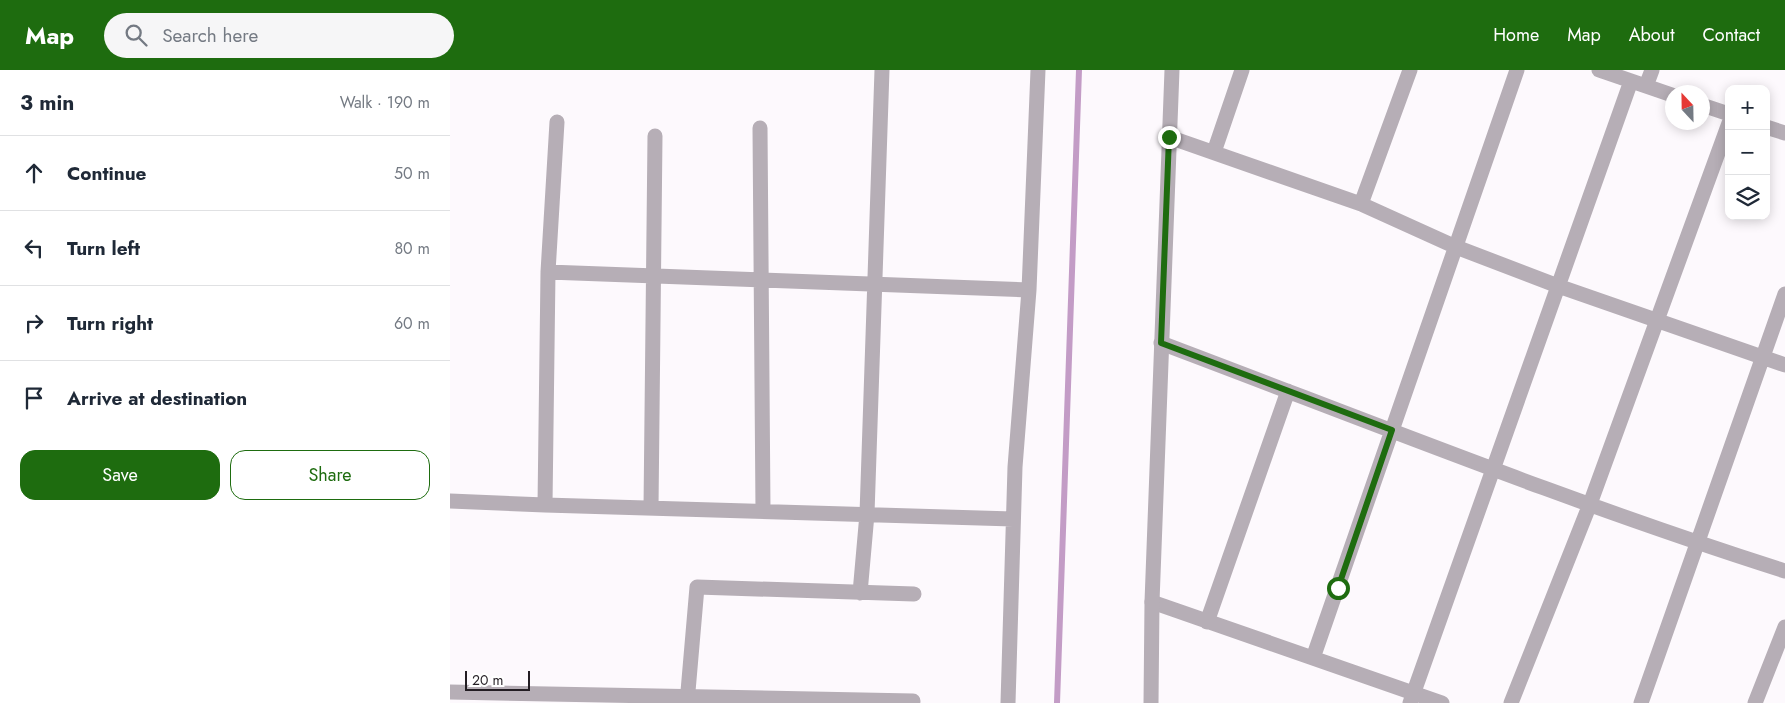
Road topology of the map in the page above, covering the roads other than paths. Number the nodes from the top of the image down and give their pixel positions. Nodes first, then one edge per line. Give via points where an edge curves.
1 (882, 70) edge
2 (1038, 70) edge
3 (1172, 70) edge
4 (1242, 70) edge
5 (1410, 70) edge
6 (1517, 70) edge
7 (1599, 70) edge
8 (1652, 70) edge
9 (1631, 81) junction
10 (1646, 86) junction
11 (1665, 93) edge
12 (1710, 108) edge
13 (1725, 113) edge
14 (557, 122) dead end
15 (760, 128) dead end
16 (1770, 128) edge
17 (1726, 130) edge
18 (1785, 133) edge
19 (655, 136) dead end
20 (1169, 137) junction
21 (1214, 152) junction
22 (1361, 204) junction
23 (1456, 247) junction
24 (548, 272) junction
25 (653, 275) junction
26 (761, 279) junction
27 (874, 283) junction
28 (1558, 286) junction
29 (1028, 290) junction
30 (1785, 294) edge
31 (1656, 321) junction
32 (1161, 343) junction
33 (1763, 357) junction
34 (1785, 365) edge
35 (1288, 391) junction
36 (1392, 430) junction
37 (1494, 468) junction
38 (450, 500) edge
39 (1590, 504) junction
40 (545, 505) junction
41 (651, 508) junction
42 (763, 511) junction
43 (867, 514) junction
44 (1013, 519) junction
45 (1697, 543) junction
46 (1785, 571) edge
47 (860, 593) junction
48 (914, 594) dead end
49 (1152, 602) junction
50 (1207, 622) junction
51 (1785, 627) edge
52 (1314, 658) junction
53 (450, 692) edge
54 (1412, 698) edge
55 (687, 700) edge
56 (913, 701) dead end
57 (1008, 703) edge
58 (1151, 703) edge
59 (1442, 703) edge
60 (1511, 703) edge
61 (1641, 703) edge
62 (1755, 703) edge

1 - 27 street
2 - 29 street
3 - 20 street
4 - 21 street
5 - 22 street
6 - 23 street
7 - 9 street
8 - 10 street
9 - 10 street
9 - 28 street
10 - 11 street
12 - 13 street
14 - 24 street
15 - 26 street
16 - 18 street
17 - 31 street
19 - 25 street
20 - 21 street
20 - 32 street
21 - 22 street
22 - 23 street
23 - 28 street
23 - 36 street
24 - 25 street
24 - 40 street
25 - 26 street
25 - 41 street
26 - 27 street
26 - 42 street
27 - 29 street
27 - 43 street
28 - 31 street
28 - 37 street
29 - 44 street
30 - 33 street
31 - 33 street
31 - 39 street
32 - 35 street
32 - 49 street
33 - 34 street
33 - 45 street
35 - 36 street
35 - 50 street
36 - 37 street
36 - 52 street
37 - 39 street
37 - 54 street
38 - 40 street
39 - 45 street
39 - 60 street
40 - 41 street
41 - 42 street
42 - 43 street
43 - 44 street
43 - 47 street
44 - 57 street
45 - 46 street
45 - 61 street
47 - 48 street
47 - 55 street via 696,587
49 - 50 street
49 - 58 street
50 - 52 street
51 - 62 street
52 - 54 street
53 - 55 street
54 - 59 street
55 - 56 street

